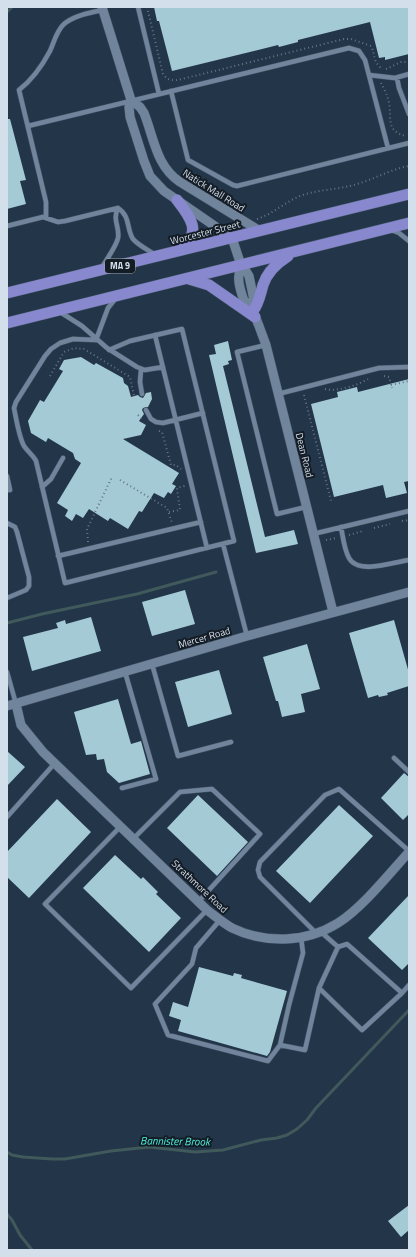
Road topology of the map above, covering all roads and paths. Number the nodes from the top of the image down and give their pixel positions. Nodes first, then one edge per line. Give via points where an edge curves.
1 (138, 7) edge
2 (147, 7) edge
3 (102, 8) edge
4 (409, 62) edge
5 (409, 74) edge
6 (369, 75) junction
7 (397, 78) junction
8 (381, 83) dead end
9 (171, 91) junction
10 (159, 94) junction
11 (131, 100) junction
12 (409, 114) edge
13 (28, 126) junction
14 (408, 136) dead end
15 (409, 143) edge
16 (388, 148) junction
17 (409, 166) edge
18 (409, 194) edge
19 (177, 200) junction
20 (118, 208) junction
21 (265, 216) dead end
22 (46, 217) junction
23 (409, 223) edge
24 (7, 226) edge
25 (388, 229) junction
26 (260, 231) junction
27 (232, 238) junction
28 (409, 241) edge
29 (181, 250) junction
30 (298, 251) junction
31 (157, 256) junction
32 (241, 265) junction
33 (100, 270) junction
34 (185, 279) junction
35 (7, 293) edge
36 (119, 295) junction
37 (58, 310) junction
38 (253, 311) junction
39 (7, 323) edge
40 (155, 335) junction
41 (96, 340) junction
42 (266, 345) junction
43 (110, 350) junction
44 (163, 367) junction
45 (409, 367) edge
46 (141, 369) junction
47 (50, 376) dead end
48 (380, 376) dead end
49 (369, 378) dead end
50 (409, 381) edge
51 (325, 389) dead end
52 (142, 394) dead end
53 (278, 394) junction
54 (134, 396) dead end
55 (300, 396) dead end
56 (146, 410) dead end
57 (203, 413) junction
58 (138, 415) dead end
59 (176, 420) junction
60 (143, 421) dead end
61 (158, 430) dead end
62 (63, 458) dead end
63 (182, 474) dead end
64 (7, 476) edge
65 (112, 477) dead end
66 (120, 480) dead end
67 (183, 480) dead end
68 (42, 486) junction
69 (7, 490) edge
70 (331, 502) dead end
71 (306, 507) junction
72 (409, 511) edge
73 (409, 520) edge
74 (402, 521) dead end
75 (201, 522) junction
76 (7, 523) edge
77 (390, 524) dead end
78 (340, 527) junction
79 (374, 528) dead end
80 (363, 531) dead end
81 (313, 534) junction
82 (348, 535) dead end
83 (86, 536) dead end
84 (337, 538) dead end
85 (326, 540) dead end
86 (223, 544) junction
87 (208, 548) junction
88 (58, 556) junction
89 (409, 560) edge
90 (409, 593) edge
91 (7, 598) edge
92 (333, 612) junction
93 (247, 636) junction
94 (152, 664) junction
95 (7, 672) edge
96 (125, 672) junction
97 (11, 705) edge
98 (231, 742) dead end
99 (394, 758) dead end
100 (55, 763) junction
101 (409, 772) edge
102 (122, 788) dead end
103 (7, 817) edge
104 (121, 826) junction
105 (134, 838) junction
106 (409, 851) edge
107 (199, 901) junction
108 (208, 910) junction
109 (220, 920) junction
110 (319, 932) junction
111 (301, 938) junction
112 (338, 947) junction
113 (409, 985) edge
114 (320, 988) junction
115 (402, 993) junction
116 (280, 1046) junction

1 - 10 lane
2 - 4 path via 163,74 173,81 344,39 371,46 374,60 382,69 401,62
3 - 11 street, Natick Mall Road
3 - 13 lane via 65,23 41,65 19,90
5 - 7 lane
6 - 7 lane
6 - 9 lane via 362,54 355,49 346,48
6 - 16 lane
7 - 12 lane
8 - 14 path via 390,104 393,128 399,134
9 - 10 lane
9 - 16 lane via 188,160 232,185 237,186
10 - 11 lane
11 - 13 lane
11 - 19 street, Natick Mall Road via 130,117 145,166 156,183
11 - 26 street, Natick Mall Road via 144,113 160,161 172,176
13 - 22 lane via 46,202
15 - 16 lane
17 - 21 path via 356,185 306,194
18 - 26 highway, Worcester Street / MA 9
19 - 27 street, Natick Mall Road
19 - 29 highway via 193,228 191,239
20 - 22 lane via 58,222
20 - 31 lane via 127,217 134,240
20 - 33 lane via 115,217 117,240
22 - 24 lane
23 - 25 highway
25 - 28 lane
25 - 30 highway
26 - 27 highway, Worcester Street / MA 9
27 - 29 highway, Worcester Street / MA 9
27 - 32 street, Dean Road
29 - 31 highway, Worcester Street / MA 9
30 - 32 highway
30 - 38 highway via 281,261 270,272
31 - 33 highway, Worcester Street / MA 9
32 - 34 highway
32 - 38 street, Dean Road via 249,276 254,300
33 - 35 highway, Worcester Street / MA 9
34 - 36 highway
34 - 38 highway via 209,285
36 - 37 highway
36 - 41 lane via 108,308
37 - 39 highway
37 - 41 lane via 76,321
38 - 42 street, Dean Road
40 - 43 lane via 124,343
40 - 44 lane
40 - 57 lane via 182,329
41 - 43 lane
41 - 68 lane via 73,339 51,349 44,356 15,405 22,442 35,459
42 - 53 street, Dean Road
42 - 71 lane via 237,352 277,514
43 - 46 lane
44 - 46 lane
44 - 59 lane
45 - 53 lane via 379,368
46 - 52 lane
47 - 54 path via 64,352 74,348 84,349 130,377
48 - 50 path via 389,377 391,387
49 - 51 path via 362,383 332,391
53 - 71 street, Dean Road
55 - 70 path via 304,394
56 - 59 lane via 150,418 156,422
57 - 59 lane
57 - 86 lane via 234,541
58 - 60 path
59 - 75 lane
61 - 63 path via 162,432 172,465 181,468
62 - 68 lane via 51,479
64 - 69 lane via 10,490
65 - 83 path via 90,521
66 - 67 path via 167,508 169,513 180,510 177,488 184,486
68 - 88 lane
71 - 81 street, Dean Road
72 - 78 lane
73 - 74 path
75 - 87 lane
75 - 88 lane
76 - 91 lane via 15,527 17,532 30,582 26,590
77 - 79 path
78 - 81 lane
78 - 89 lane via 350,561 356,564 370,567
80 - 82 path
81 - 92 street, Dean Road
84 - 85 path
86 - 87 lane
86 - 93 lane
87 - 88 lane via 65,583
90 - 92 street, Mercer Road
92 - 93 street, Mercer Road
93 - 94 street, Mercer Road
94 - 96 street, Mercer Road
94 - 98 lane via 178,756
95 - 97 lane
96 - 97 street, Mercer Road
96 - 102 lane via 156,779
97 - 100 street, Strathmore Road via 21,725
99 - 101 lane
100 - 103 lane
100 - 104 street, Strathmore Road
104 - 105 street, Strathmore Road
104 - 108 lane via 45,904 132,988
105 - 107 street, Strathmore Road
105 - 107 lane via 180,792 212,789 260,834
106 - 110 street, Strathmore Road via 352,912 339,923
106 - 110 lane via 338,789 325,795 260,862 258,870 260,878
107 - 108 street, Strathmore Road
108 - 109 street, Strathmore Road
109 - 111 street, Strathmore Road via 243,933 256,936 284,940
109 - 116 lane via 196,948 192,964 155,1004 168,1035 268,1061
110 - 111 street, Strathmore Road
110 - 112 lane
111 - 116 lane via 302,953
112 - 114 lane
112 - 115 lane via 347,944
113 - 115 lane
114 - 115 lane via 362,1030
114 - 116 lane via 305,1050

